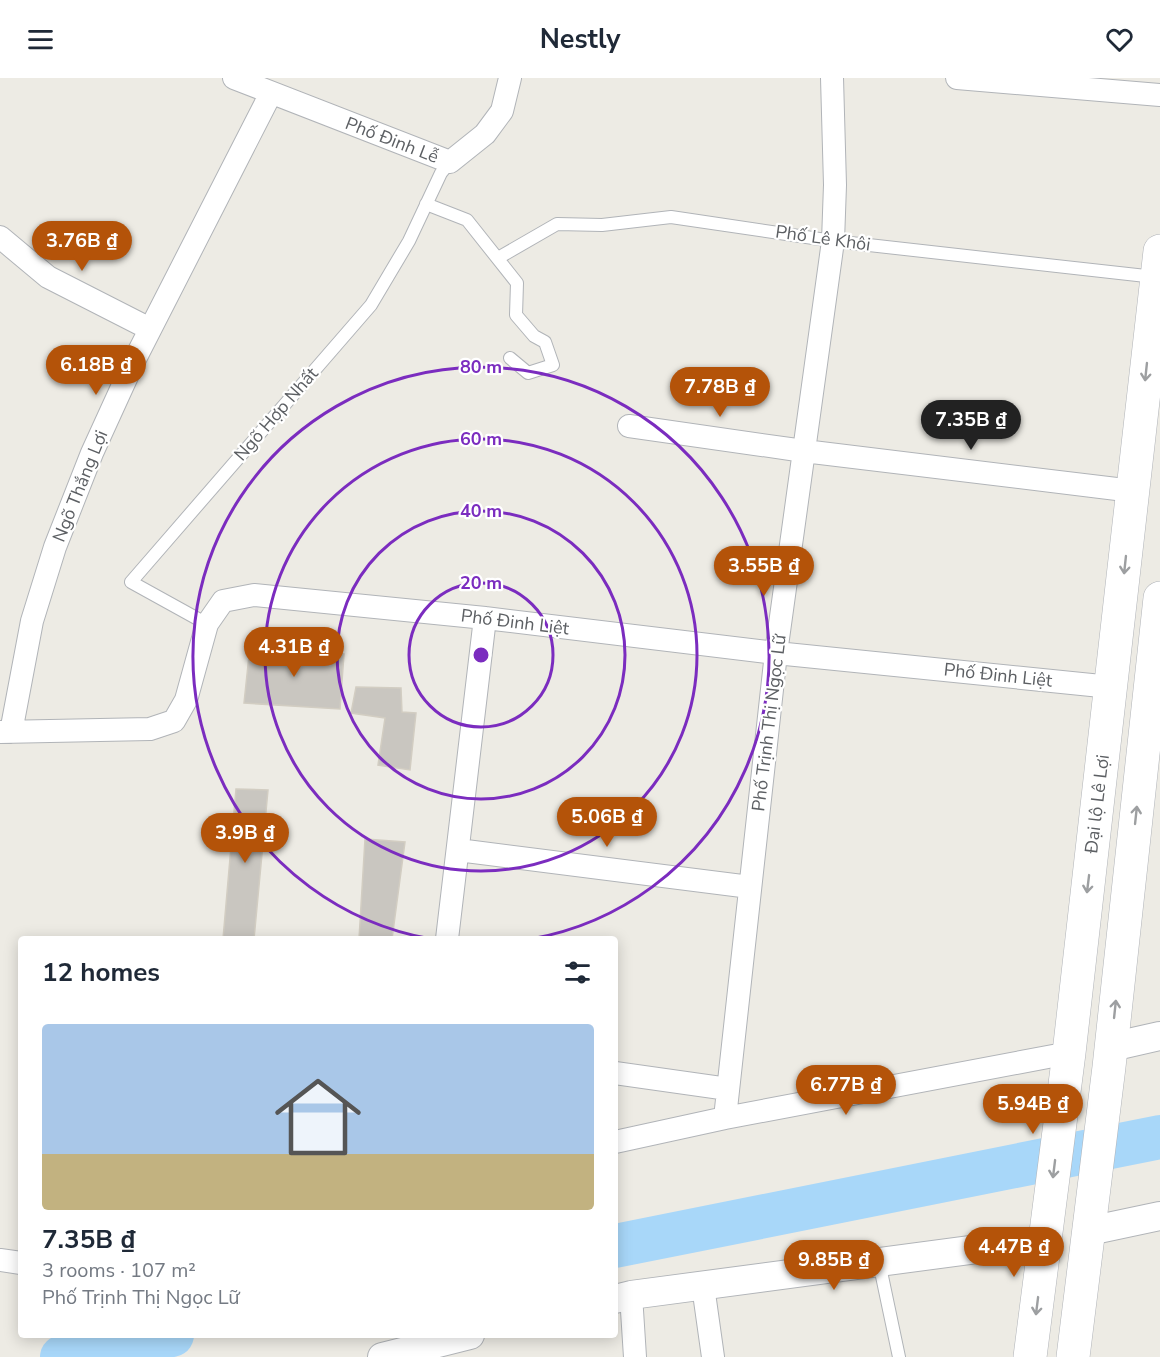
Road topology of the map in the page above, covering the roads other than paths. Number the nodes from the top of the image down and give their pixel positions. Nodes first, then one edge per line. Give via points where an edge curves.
1 (234, 78) edge
2 (510, 78) edge
3 (832, 78) edge
4 (957, 78) edge
5 (271, 93) junction
6 (1160, 95) edge
7 (450, 162) junction
8 (426, 204) junction
9 (0, 237) edge
10 (833, 241) junction
11 (498, 258) junction
12 (1158, 264) edge
13 (150, 329) junction
14 (510, 358) dead end
15 (629, 426) dead end
16 (804, 451) junction
17 (1133, 490) junction
18 (1160, 598) edge
19 (485, 618) junction
20 (207, 624) junction
21 (776, 653) junction
22 (1111, 687) junction
23 (6, 732) edge
24 (458, 850) junction
25 (750, 887) junction
26 (447, 936) edge
27 (1160, 1036) edge
28 (1110, 1057) junction
29 (1067, 1061) junction
30 (618, 1073) edge
31 (728, 1089) junction
32 (725, 1118) junction
33 (618, 1141) edge
34 (1091, 1216) junction
35 (1160, 1216) edge
36 (1045, 1240) junction
37 (0, 1260) edge
38 (879, 1262) junction
39 (18, 1263) edge
40 (703, 1286) junction
41 (623, 1297) edge
42 (458, 1338) edge
43 (382, 1357) edge
44 (635, 1357) edge
45 (713, 1357) edge
46 (899, 1357) edge
47 (1030, 1357) edge
48 (1073, 1357) edge

1 - 5 street, Phố Đinh Lễ
2 - 7 street, Phố Đinh Lễ via 502,111 485,134
3 - 10 street, Phố Trịnh Thị Ngọc Lữ
4 - 6 street
5 - 7 street, Phố Đinh Lễ
5 - 13 street, Ngõ Thắng Lợi
7 - 8 lane, Ngõ Hợp Nhất
8 - 11 lane via 467,220
8 - 20 lane, Ngõ Hợp Nhất via 371,305 131,582
9 - 13 street via 48,277
10 - 11 lane, Phố Lê Khôi via 671,217 602,225 557,224
10 - 12 lane, Phố Lê Khôi
10 - 16 street, Phố Trịnh Thị Ngọc Lữ
11 - 14 lane via 517,283 516,315 534,336 545,342 553,365 528,373
12 -> 17 main road, Đại lộ Lê Lợi
13 - 23 street, Ngõ Thắng Lợi via 92,453 55,547 32,621
15 - 16 street
16 - 17 street
16 - 21 street, Phố Trịnh Thị Ngọc Lữ
17 -> 22 main road, Đại lộ Lê Lợi
28 -> 18 main road
19 - 20 street, Phố Đinh Liệt via 254,595 223,601
19 - 21 street, Phố Đinh Liệt
19 - 24 street
20 - 23 street, Phố Đinh Liệt via 186,700 174,721 150,729
21 - 22 street, Phố Đinh Liệt
21 - 25 street, Phố Trịnh Thị Ngọc Lữ
22 -> 29 main road, Đại lộ Lê Lợi
24 - 25 street
24 - 26 street
25 - 31 street, Phố Trịnh Thị Ngọc Lữ
27 - 28 street
28 - 34 main road
29 - 32 street
29 -> 36 main road, Đại lộ Lê Lợi
30 - 31 street
31 - 32 street, Phố Trịnh Thị Ngọc Lữ
32 - 33 street
34 - 35 street
34 - 48 main road
36 - 38 street
36 -> 47 main road, Đại lộ Lê Lợi
37 - 39 street
38 - 40 street
38 - 46 lane
40 - 41 street
40 - 45 street
41 - 44 street
42 - 43 street

